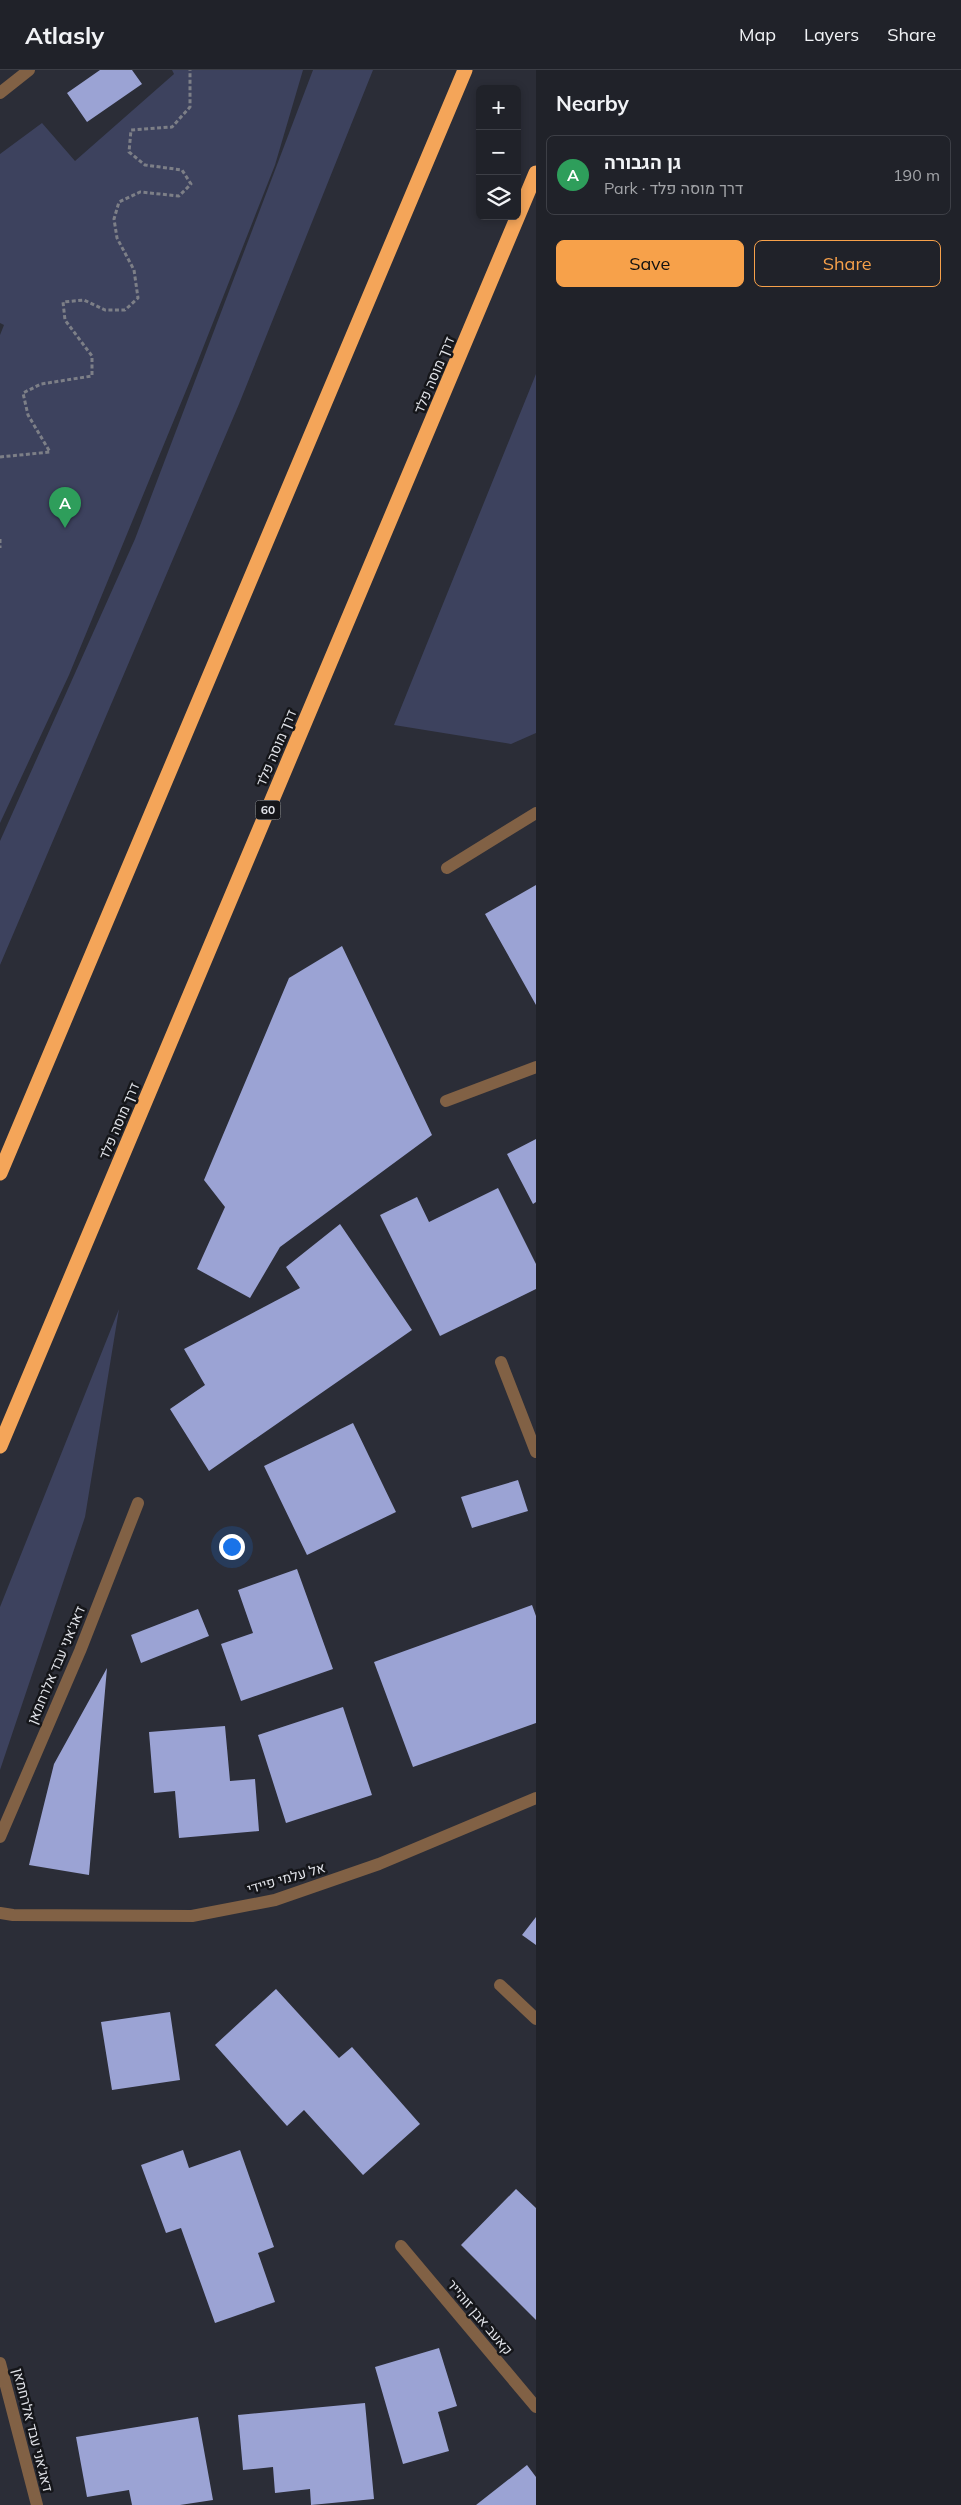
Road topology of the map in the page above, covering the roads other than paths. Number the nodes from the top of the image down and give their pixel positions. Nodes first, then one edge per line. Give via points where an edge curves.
1 (30, 70) edge
2 (465, 70) edge
3 (0, 92) edge
4 (536, 173) edge
5 (536, 813) edge
6 (447, 868) dead end
7 (536, 1067) edge
8 (446, 1101) dead end
9 (0, 1173) edge
10 (501, 1362) dead end
11 (0, 1446) edge
12 (536, 1452) edge
13 (138, 1504) dead end
14 (536, 1798) edge
15 (0, 1837) edge
16 (0, 1913) edge
17 (500, 1985) dead end
18 (536, 2019) edge
19 (401, 2246) dead end
20 (0, 2363) edge
21 (536, 2407) edge
22 (37, 2505) edge

1 - 3 street
2 - 9 highway
4 - 11 highway, דרך מוסה פלד / 60
5 - 6 street
7 - 8 street
10 - 12 street
13 - 15 street, דאג'אני עבד אלרחמאן via 80,1651
14 - 16 street, אל עלמי פיידי via 379,1864 275,1900 192,1916
17 - 18 street
19 - 21 street, קאעב אבן זוהייר
20 - 22 street, דאג'אני עבד אלרחמאן

